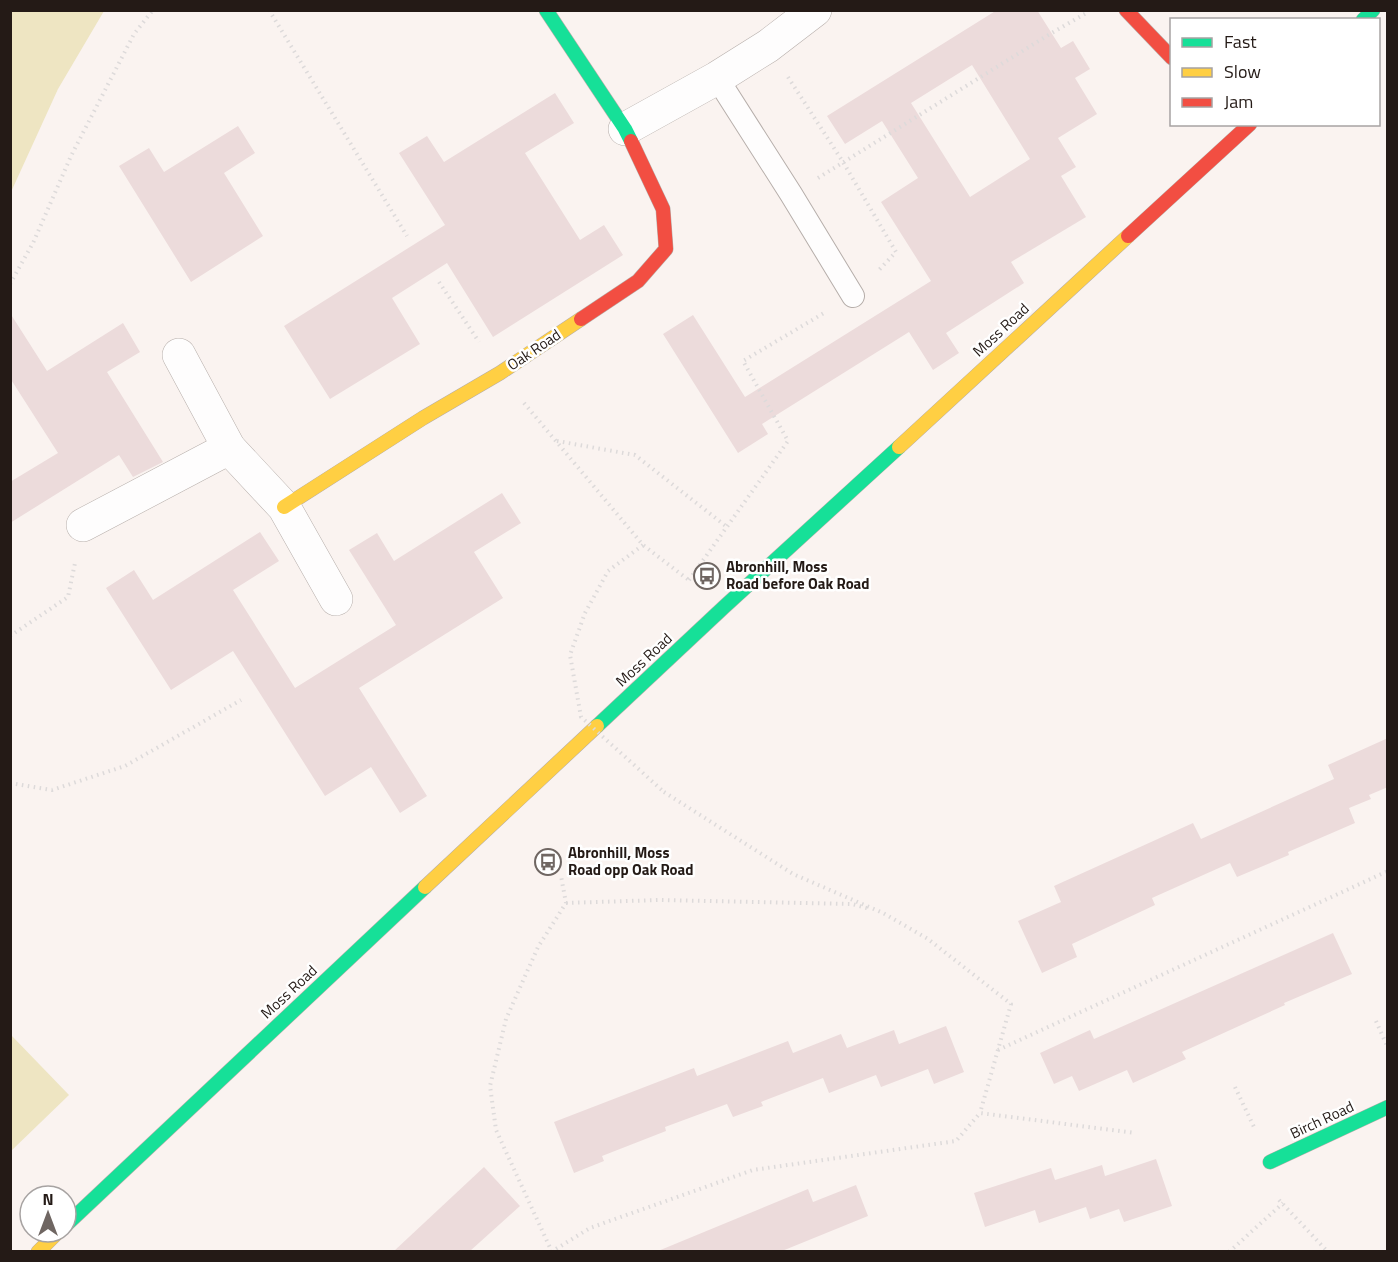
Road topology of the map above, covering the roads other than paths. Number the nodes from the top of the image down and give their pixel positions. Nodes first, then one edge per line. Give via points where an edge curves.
1 (546, 10) edge
2 (815, 10) edge
3 (1126, 10) edge
4 (1170, 56) edge
5 (717, 78) junction
6 (1242, 127) edge
7 (625, 129) junction
8 (853, 296) road end
9 (179, 355) dead end
10 (229, 448) junction
11 (284, 507) junction
12 (83, 525) road end
13 (336, 599) dead end
14 (1388, 1107) edge
15 (1270, 1162) road end
16 (78, 1214) edge

1 - 7 street, Oak Road
2 - 5 street
3 - 4 street
5 - 7 street
5 - 8 lane
6 - 16 street, Moss Road
7 - 11 street, Oak Road via 663,209 666,249 638,281 500,373
9 - 10 street
10 - 11 street
10 - 12 street
11 - 13 street
14 - 15 street, Birch Road

